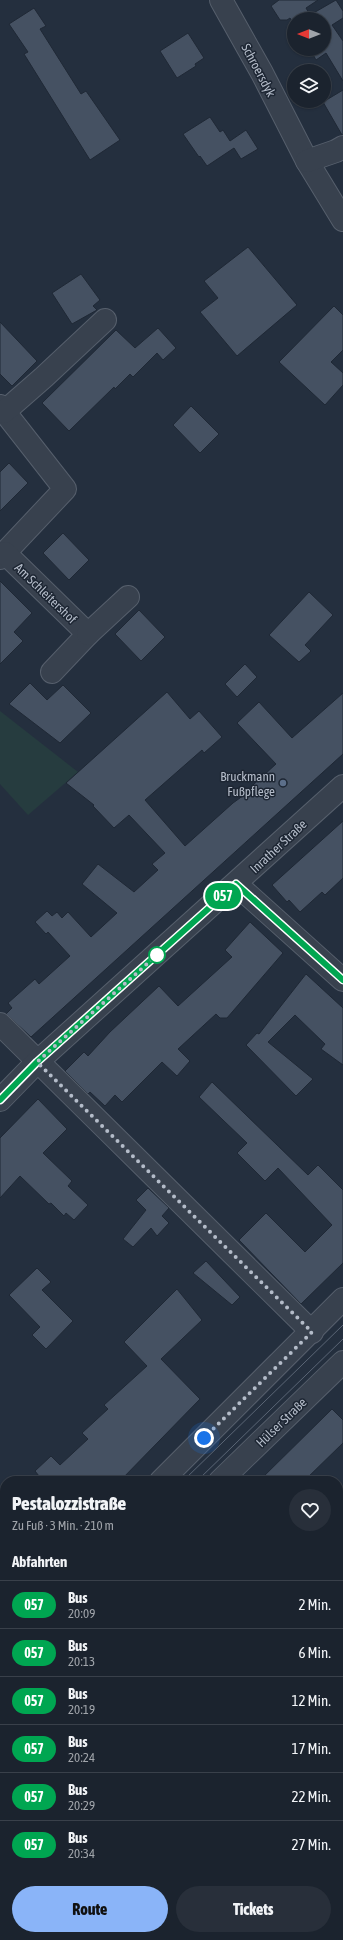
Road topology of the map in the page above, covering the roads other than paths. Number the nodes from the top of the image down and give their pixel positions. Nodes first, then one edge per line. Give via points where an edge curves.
1 (221, 0) edge
2 (343, 147) edge
3 (307, 161) junction
4 (343, 220) edge
5 (105, 320) dead end
6 (2, 409) edge
7 (2, 556) edge
8 (128, 597) dead end
9 (88, 634) junction
10 (52, 672) dead end
11 (343, 786) edge
12 (236, 884) junction
13 (343, 980) edge
14 (0, 1024) edge
15 (37, 1062) junction
16 (0, 1100) edge
17 (343, 1299) edge
18 (312, 1332) junction
19 (343, 1362) edge
20 (166, 1476) edge
21 (225, 1476) edge

1 - 3 street, Schroersdyk
2 - 3 street
3 - 4 street, Schroersdyk
5 - 6 street via 44,377
6 - 7 street, Am Schleitershof via 64,489
7 - 9 street, Am Schleitershof
8 - 9 street, Am Schleitershof
9 - 10 street, Am Schleitershof
11 - 12 street, Inrather Straße
12 - 13 street
12 - 15 street, Inrather Straße
14 - 15 street
15 - 16 street, Inrather Straße
15 - 18 street
17 - 18 street
18 - 20 street
19 - 21 street, Hülser Straße

